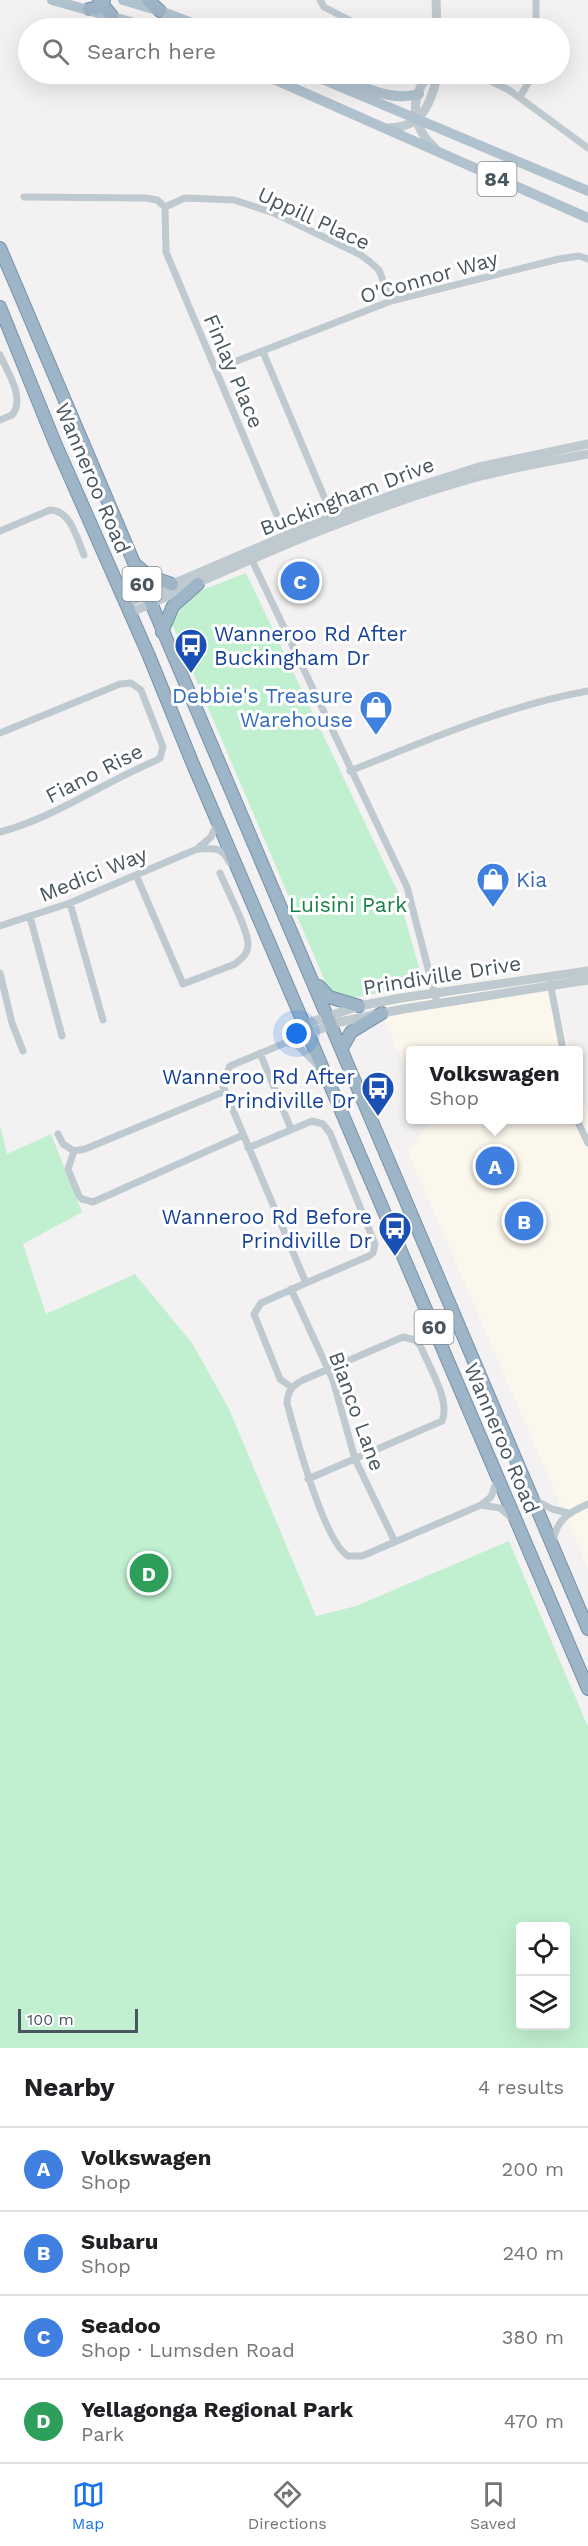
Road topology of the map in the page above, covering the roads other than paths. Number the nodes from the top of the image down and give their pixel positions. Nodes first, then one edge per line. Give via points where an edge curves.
1 (51, 0) edge
2 (123, 0) edge
3 (148, 0) edge
4 (320, 0) edge
5 (436, 0) edge
6 (536, 0) edge
7 (101, 2) edge
8 (89, 9) junction
9 (160, 11) junction
10 (112, 16) junction
11 (119, 18) edge
12 (179, 18) edge
13 (345, 18) edge
14 (436, 18) edge
15 (536, 18) edge
16 (284, 84) edge
17 (335, 84) edge
18 (356, 84) edge
19 (426, 84) edge
20 (435, 84) edge
21 (494, 84) edge
22 (528, 84) edge
23 (419, 94) junction
24 (520, 98) junction
25 (417, 119) junction
26 (381, 128) junction
27 (588, 148) edge
28 (441, 153) junction
29 (588, 191) edge
30 (24, 197) dead end
31 (165, 207) junction
32 (588, 218) edge
33 (0, 248) edge
34 (588, 259) edge
35 (391, 301) junction
36 (0, 307) edge
37 (263, 351) junction
38 (0, 355) edge
39 (216, 369) junction
40 (0, 420) edge
41 (588, 444) edge
42 (588, 454) edge
43 (334, 521) junction
44 (0, 531) edge
45 (288, 540) junction
46 (84, 555) dead end
47 (250, 557) junction
48 (132, 561) junction
49 (198, 584) junction
50 (172, 585) junction
51 (148, 600) junction
52 (128, 609) junction
53 (162, 632) junction
54 (588, 691) edge
55 (0, 733) edge
56 (350, 771) junction
57 (218, 821) junction
58 (0, 832) edge
59 (197, 849) junction
60 (220, 873) dead end
61 (240, 873) junction
62 (136, 875) junction
63 (70, 903) junction
64 (30, 917) junction
65 (0, 926) edge
66 (588, 971) edge
67 (0, 973) edge
68 (311, 976) junction
69 (588, 980) edge
70 (550, 981) junction
71 (436, 998) junction
72 (359, 1006) junction
73 (382, 1013) junction
74 (103, 1020) dead end
75 (330, 1020) junction
76 (307, 1028) junction
77 (62, 1036) dead end
78 (285, 1042) junction
79 (562, 1046) edge
80 (342, 1048) junction
81 (23, 1051) dead end
82 (260, 1053) junction
83 (328, 1077) junction
84 (223, 1092) junction
85 (579, 1124) edge
86 (291, 1130) junction
87 (58, 1134) dead end
88 (243, 1135) junction
89 (588, 1143) edge
90 (248, 1148) junction
91 (74, 1151) junction
92 (306, 1283) junction
93 (291, 1289) junction
94 (326, 1370) junction
95 (291, 1387) junction
96 (355, 1459) junction
97 (308, 1479) junction
98 (498, 1479) junction
99 (533, 1498) junction
100 (588, 1504) edge
101 (480, 1505) junction
102 (568, 1513) junction
103 (515, 1521) junction
104 (395, 1542) junction
105 (553, 1545) junction
106 (588, 1629) edge
107 (588, 1689) edge

1 - 8 main road
2 - 9 main road
3 - 9 highway
4 - 13 street via 324,7
5 - 14 street
6 - 15 street
7 - 8 highway
7 - 10 highway
8 - 10 main road
9 - 12 main road
10 - 11 main road
16 - 26 main road, 84
17 - 25 main road, 84
18 - 23 main road via 386,96
19 - 23 street
20 - 25 street via 426,111
21 - 24 street
22 - 24 street
23 - 25 street via 414,106
24 - 27 street
25 - 26 street via 397,128
25 - 28 street via 423,138
25 - 29 main road, 84
26 - 28 main road, 84
28 - 32 main road, 84
30 - 31 street via 146,198
31 - 35 street, Uppill Place via 185,198 234,200 274,213 361,255 378,270
31 - 39 street, Finlay Place via 166,252
33 - 48 highway, Wanneroo Road / 60
34 - 35 street, O'Connor Way via 579,256 559,260
35 - 37 street, O'Connor Way
36 - 52 highway, Wanneroo Road / 60
37 - 39 street, O'Connor Way
37 - 43 street
38 - 40 street via 18,402 12,415
39 - 45 street, Finlay Place
41 - 43 street, Buckingham Drive via 479,467
42 - 43 street, Buckingham Drive via 481,476
43 - 45 street, Buckingham Drive
44 - 46 street via 58,510 68,519
45 - 47 street, Buckingham Drive
47 - 49 street, Buckingham Drive
47 - 50 street, Buckingham Drive
47 - 56 street
48 - 50 highway via 149,576
48 - 51 highway, Wanneroo Road / 60
49 - 51 street, Buckingham Drive
49 - 53 highway via 173,606
50 - 51 street, Buckingham Drive
51 - 52 street, Buckingham Drive
51 - 53 highway, Wanneroo Road / 60
52 - 57 highway, Wanneroo Road / 60
53 - 68 highway, Wanneroo Road / 60
54 - 56 street via 480,719
55 - 58 street, Fiano Rise via 131,683 141,690 164,747 155,761 43,817
56 - 71 street via 407,887
57 - 59 street, Medici Way via 211,837
57 - 61 highway, Wanneroo Road / 60
59 - 61 street via 223,851 231,868
59 - 62 street, Medici Way
60 - 62 street via 247,935 247,950 235,964 183,984
61 - 76 highway, Wanneroo Road / 60
62 - 63 street, Medici Way
63 - 64 street, Medici Way
63 - 74 street
64 - 65 street, Medici Way
64 - 77 street
66 - 70 street, Prindiville Drive
67 - 81 street
68 - 72 highway via 329,997
68 - 75 highway, Wanneroo Road / 60
69 - 70 street, Prindiville Drive
70 - 71 street, Prindiville Drive
70 - 79 street
71 - 72 street, Prindiville Drive
71 - 73 street, Prindiville Drive
72 - 75 street, Prindiville Drive
73 - 75 street, Prindiville Drive
73 - 80 highway via 351,1032
75 - 76 street, Prindiville Drive
75 - 80 highway, Wanneroo Road / 60
76 - 78 street
76 - 83 highway, Wanneroo Road / 60
78 - 82 street
78 - 83 street via 297,1045
80 - 99 highway, Wanneroo Road / 60
82 - 84 street via 230,1066 223,1077
82 - 86 street
83 - 98 highway, Wanneroo Road / 60
84 - 88 street
84 - 91 street
85 - 89 street
86 - 90 street
86 - 92 street via 312,1121 327,1127 375,1244 369,1256
87 - 91 street via 63,1144
88 - 90 street
88 - 91 street via 93,1202 79,1196 68,1169
90 - 92 street
92 - 93 street
93 - 94 street, Bianco Lane
93 - 95 street via 261,1303 254,1314 280,1379
94 - 95 street
94 - 96 street, Bianco Lane via 333,1380
94 - 96 street via 403,1337 409,1338 420,1346 443,1398 442,1420
95 - 97 street via 287,1403
96 - 97 street
96 - 104 street, Bianco Lane
97 - 104 street via 336,1544 344,1553 362,1556
98 - 101 street via 491,1497
98 - 103 highway, Wanneroo Road / 60
99 - 102 street
99 - 105 highway, Wanneroo Road / 60
100 - 102 street
101 - 103 street via 500,1508
101 - 104 street
102 - 105 street via 556,1528
103 - 107 highway, Wanneroo Road / 60
105 - 106 highway, Wanneroo Road / 60

